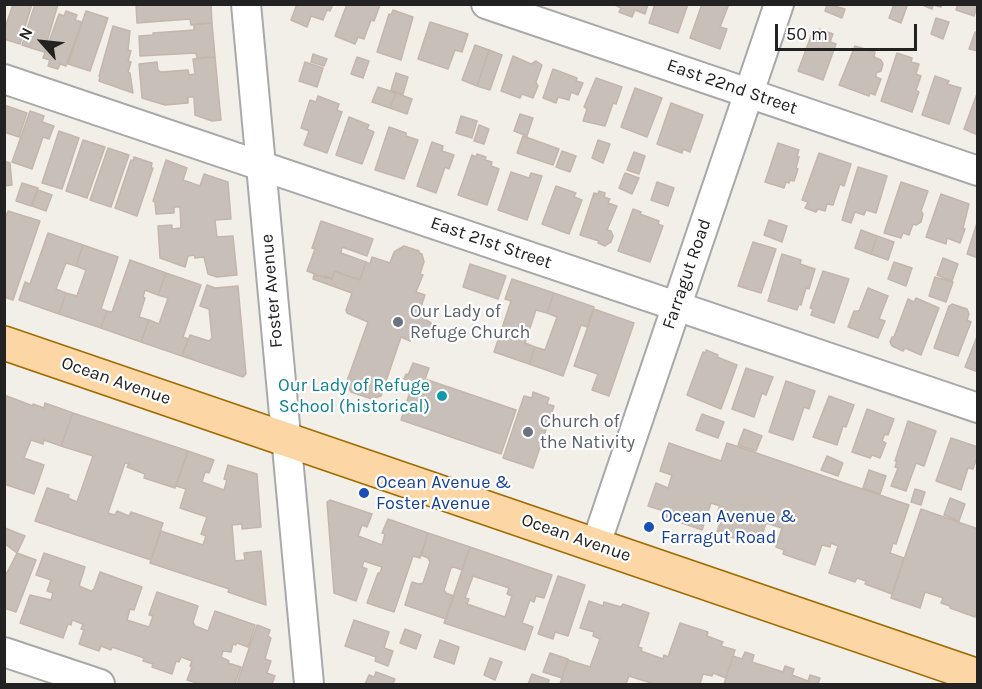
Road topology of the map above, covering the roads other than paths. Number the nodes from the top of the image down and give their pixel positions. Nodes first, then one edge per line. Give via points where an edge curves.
1 (246, 4) edge
2 (486, 4) edge
3 (779, 4) edge
4 (4, 79) edge
5 (749, 93) junction
6 (261, 166) junction
7 (978, 171) edge
8 (676, 306) junction
9 (4, 343) edge
10 (978, 408) edge
11 (286, 439) junction
12 (596, 544) junction
13 (4, 652) edge
14 (978, 676) edge
15 (100, 684) edge
16 (309, 684) edge

1 - 6 street, Foster Avenue
2 - 5 street, East 22nd Street
3 - 5 street, Farragut Road
4 - 6 street, East 21st Street
5 - 7 street, East 22nd Street
5 - 8 street, Farragut Road
6 - 8 street, East 21st Street
6 - 11 street, Foster Avenue
8 - 10 street, East 21st Street
8 - 12 street, Farragut Road
9 - 11 main road, Ocean Avenue
11 - 12 main road, Ocean Avenue
11 - 16 street, Foster Avenue
12 - 14 main road, Ocean Avenue
13 - 15 street

